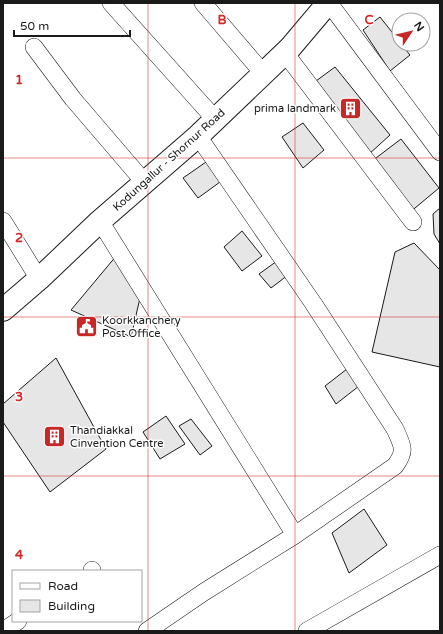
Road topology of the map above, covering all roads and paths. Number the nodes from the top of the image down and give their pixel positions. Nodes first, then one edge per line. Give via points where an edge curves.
1 (111, 3) edge
2 (203, 3) edge
3 (328, 3) edge
4 (34, 47) dead end
5 (285, 53) junction
6 (263, 73) junction
7 (216, 119) junction
8 (198, 136) junction
9 (440, 152) edge
10 (145, 183) junction
11 (3, 221) edge
12 (100, 221) junction
13 (413, 222) dead end
14 (39, 279) junction
15 (3, 310) edge
16 (294, 535) junction
17 (440, 554) edge
18 (16, 622) edge
19 (3, 631) edge
20 (147, 631) edge
21 (307, 631) edge

1 - 7 street
2 - 6 street
3 - 5 main road, Kodungallur - Shornur Road
3 - 9 street
4 - 10 street via 73,99
5 - 6 main road, Kodungallur - Shornur Road
5 - 13 street
6 - 7 main road, Kodungallur - Shornur Road
7 - 8 main road, Kodungallur - Shornur Road
8 - 10 main road, Kodungallur - Shornur Road
8 - 16 street via 313,303 402,445 402,456 395,466
10 - 12 main road, Kodungallur - Shornur Road
11 - 14 street
12 - 14 main road, Kodungallur - Shornur Road
12 - 16 street
14 - 15 main road, Kodungallur - Shornur Road
16 - 20 street
17 - 21 street
18 - 19 street

